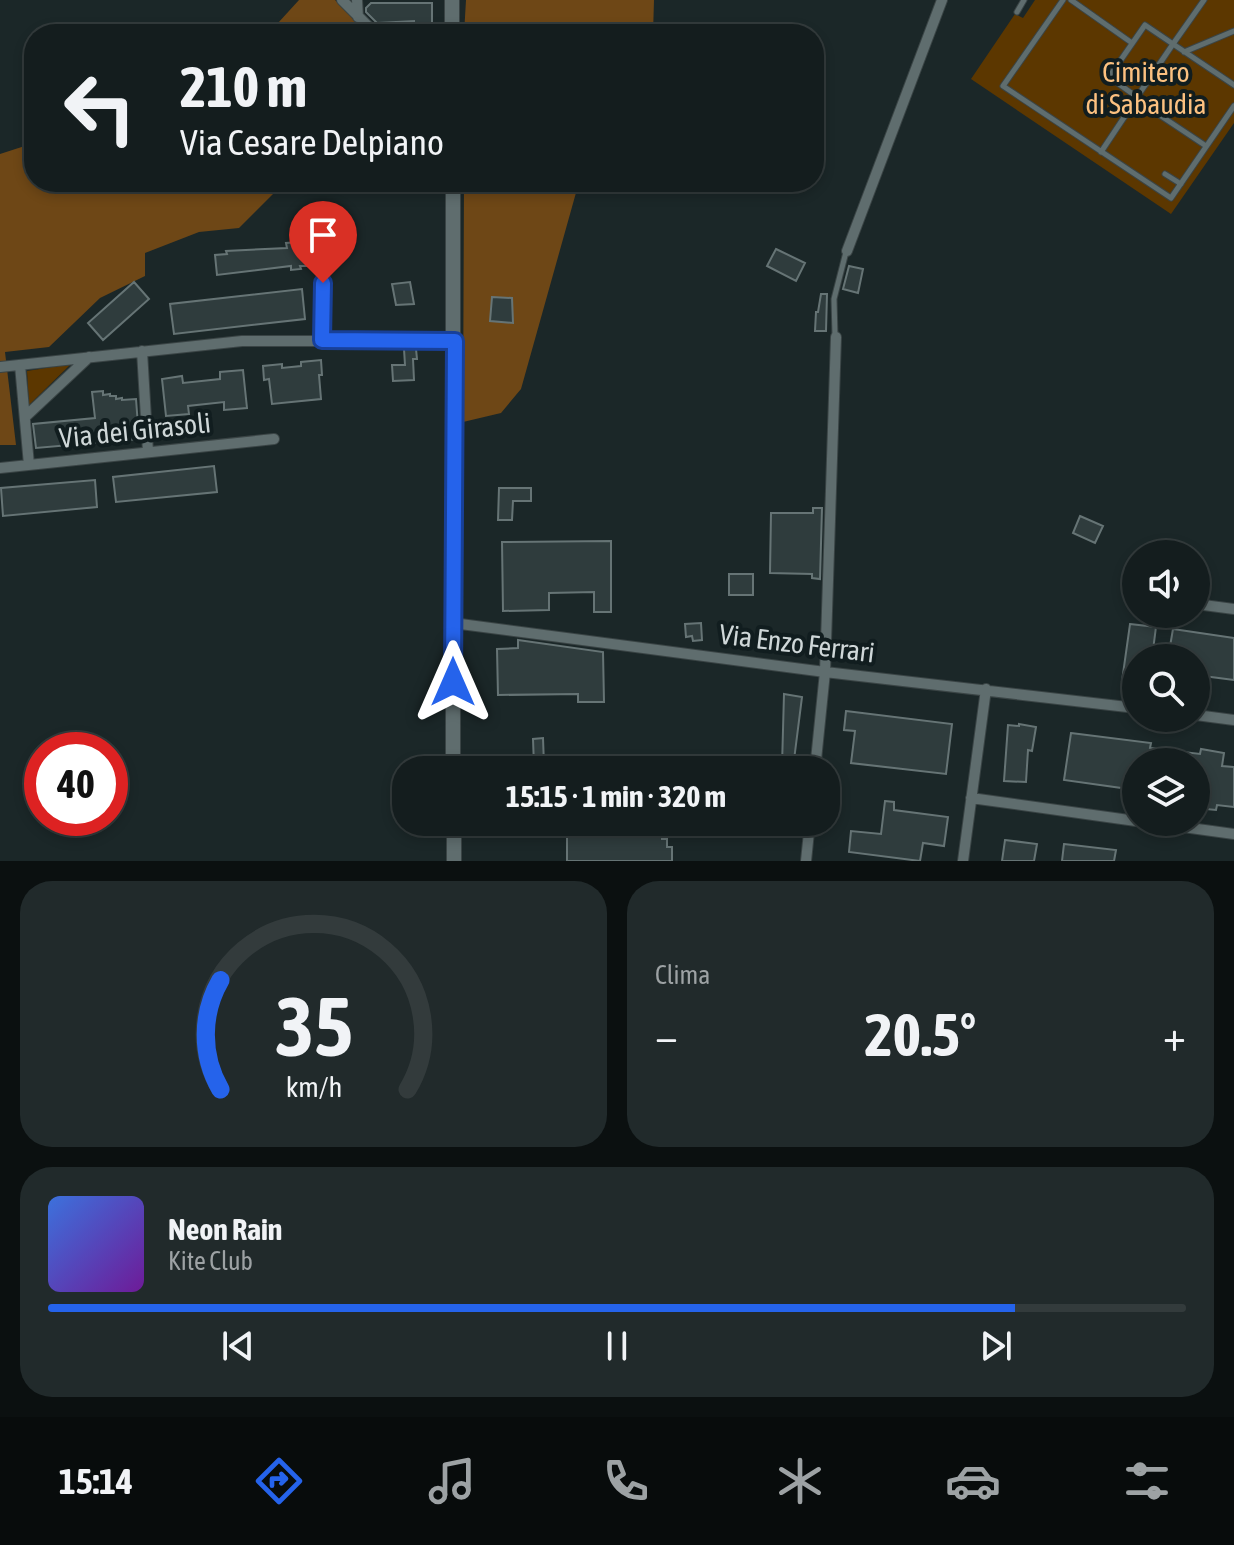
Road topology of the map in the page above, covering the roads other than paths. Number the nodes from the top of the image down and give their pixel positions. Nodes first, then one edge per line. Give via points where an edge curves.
1 (342, 0) edge
2 (357, 0) edge
3 (452, 0) edge
4 (942, 0) edge
5 (1024, 0) edge
6 (1063, 0) edge
7 (1071, 0) edge
8 (1204, 0) edge
9 (1017, 12) dead end
10 (358, 17) junction
11 (365, 24) edge
12 (452, 24) edge
13 (1234, 31) edge
14 (1132, 43) junction
15 (1173, 44) junction
16 (1184, 52) junction
17 (1234, 85) edge
18 (1137, 98) junction
19 (1234, 106) edge
20 (1206, 146) junction
21 (1101, 152) junction
22 (1165, 174) dead end
23 (1181, 184) junction
24 (453, 192) edge
25 (324, 225) dead end
26 (847, 251) joint
27 (836, 337) joint
28 (322, 340) junction
29 (455, 341) junction
30 (142, 351) junction
31 (89, 357) junction
32 (20, 365) junction
33 (0, 367) edge
34 (25, 417) junction
35 (274, 439) dead end
36 (148, 452) junction
37 (29, 465) junction
38 (0, 468) edge
39 (1210, 606) edge
40 (1234, 609) edge
41 (453, 623) junction
42 (825, 672) junction
43 (986, 689) junction
44 (1122, 706) edge
45 (1210, 717) edge
46 (1234, 720) edge
47 (453, 756) edge
48 (816, 756) edge
49 (971, 798) junction
50 (1122, 819) edge
51 (1210, 831) edge
52 (1234, 834) edge
53 (454, 836) edge
54 (809, 836) edge
55 (454, 861) edge
56 (806, 861) edge
57 (963, 861) edge

1 - 10 street
2 - 10 street
3 - 12 street
4 - 26 street
5 - 9 lane
6 - 21 lane via 1003,86
7 - 14 lane
8 - 15 lane
10 - 11 street
13 - 16 lane
14 - 15 lane via 1145,25
14 - 18 lane via 1109,77
15 - 16 lane
15 - 18 lane
16 - 17 lane
18 - 20 lane
18 - 21 lane
19 - 20 lane
20 - 23 lane
21 - 23 lane via 1171,198
22 - 23 lane
24 - 29 street
25 - 28 street
26 - 27 lane via 834,299
27 - 42 street
28 - 29 street
28 - 30 street via 254,340
29 - 41 street
30 - 31 street
30 - 36 street
31 - 32 street
31 - 34 street
32 - 33 street
32 - 34 street
34 - 37 street
35 - 36 street, Via dei Girasoli
36 - 37 street, Via dei Girasoli
37 - 38 street, Via dei Girasoli
39 - 40 street
41 - 42 street, Via Enzo Ferrari
41 - 47 street
42 - 43 street, Via Enzo Ferrari
42 - 48 street
43 - 44 street, Via Enzo Ferrari
43 - 49 street
45 - 46 street
49 - 50 street
49 - 57 street
51 - 52 street
53 - 55 street
54 - 56 street

